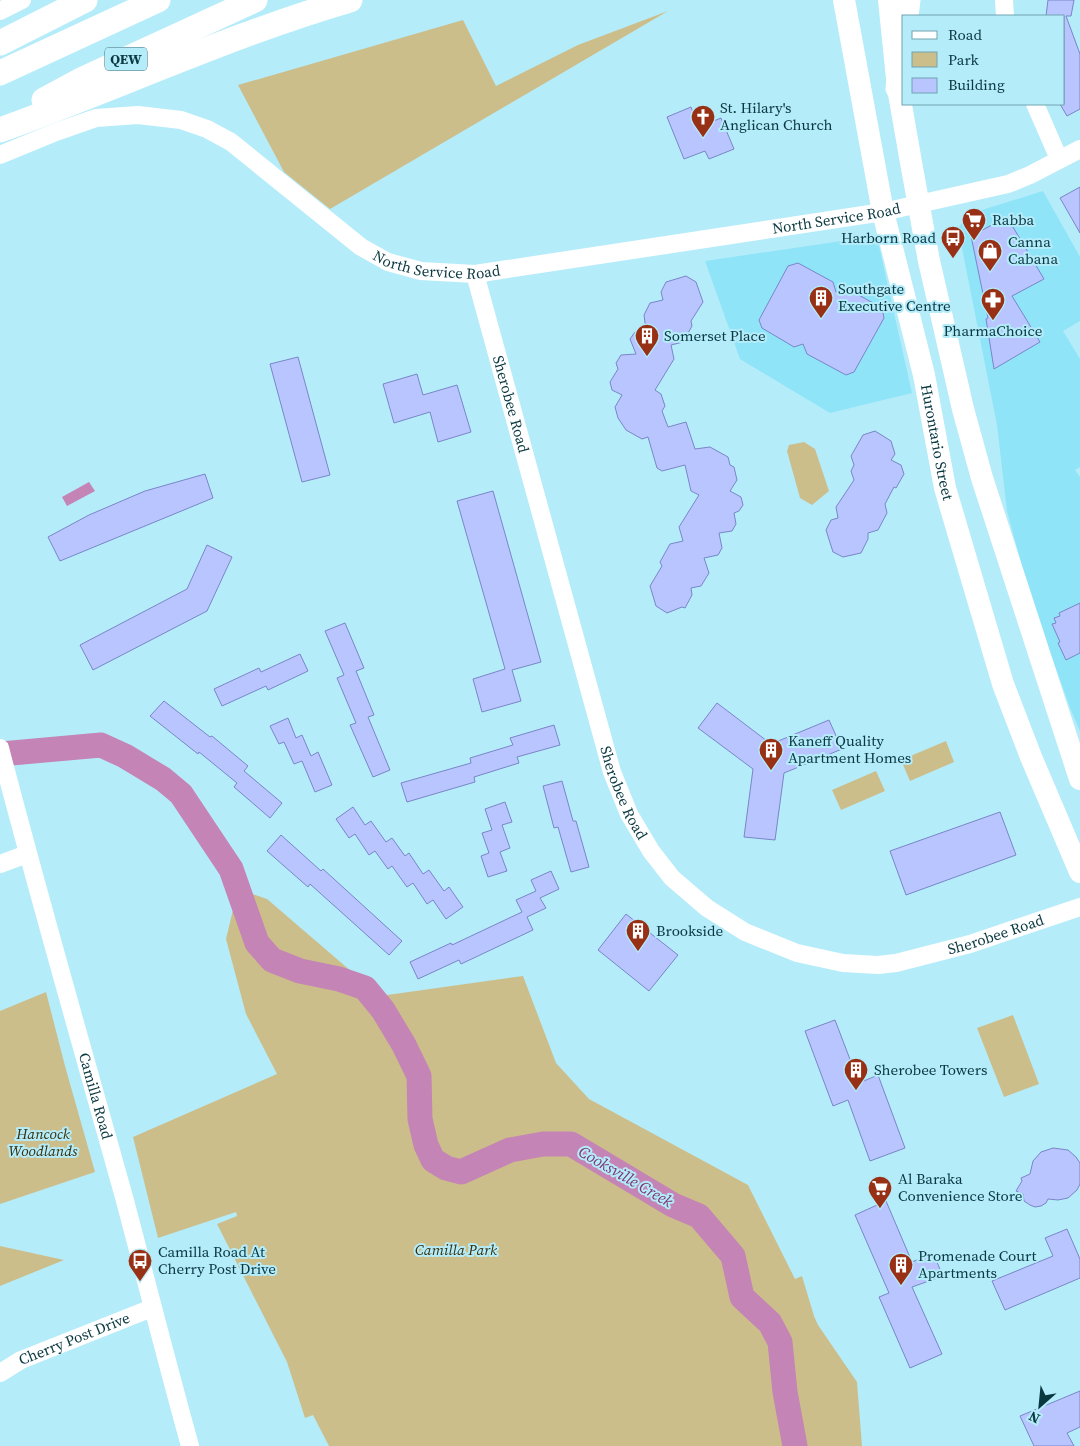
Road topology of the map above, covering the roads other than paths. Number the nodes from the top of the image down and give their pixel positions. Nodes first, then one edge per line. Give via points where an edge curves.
1 (22, 0) edge
2 (85, 0) edge
3 (158, 0) edge
4 (254, 0) edge
5 (350, 0) edge
6 (844, 0) edge
7 (889, 0) edge
8 (908, 0) edge
9 (1004, 0) edge
10 (0, 11) edge
11 (906, 15) edge
12 (1005, 15) edge
13 (0, 43) edge
14 (902, 55) edge
15 (0, 73) edge
16 (898, 88) junction
17 (1035, 105) edge
18 (0, 123) edge
19 (0, 130) edge
20 (1080, 149) edge
21 (0, 155) edge
22 (1060, 159) junction
23 (919, 204) junction
24 (884, 212) junction
25 (475, 274) junction
26 (0, 748) edge
27 (1080, 779) edge
28 (27, 854) junction
29 (0, 864) edge
30 (1080, 872) edge
31 (1080, 907) edge
32 (152, 1308) junction
33 (0, 1373) edge
34 (190, 1446) edge

1 - 10 street
2 - 13 highway
3 - 15 highway, QEW
4 - 18 highway, QEW via 83,79
5 - 19 highway via 260,29
6 - 24 main road, Hurontario Street
7 - 16 main road, Hurontario Street
8 - 11 highway
9 - 12 street
14 - 16 highway
16 - 23 main road, Hurontario Street
17 - 22 street
20 - 22 street
21 - 25 street, North Service Road via 96,118 138,115 181,120 231,142 361,247 388,262 421,271
22 - 23 street via 1008,184
23 - 24 street, North Service Road
23 - 27 main road, Hurontario Street via 929,261 982,478
24 - 25 street, North Service Road
24 - 30 main road, Hurontario Street via 924,375 944,488 978,603 1003,684
25 - 31 street, Sherobee Road via 610,764 629,814 672,878 708,908 745,932 797,953 844,963 896,963 970,944
26 - 28 street, Camilla Road
28 - 29 street
28 - 32 street, Camilla Road
32 - 33 street, Cherry Post Drive via 21,1360
32 - 34 street, Camilla Road

